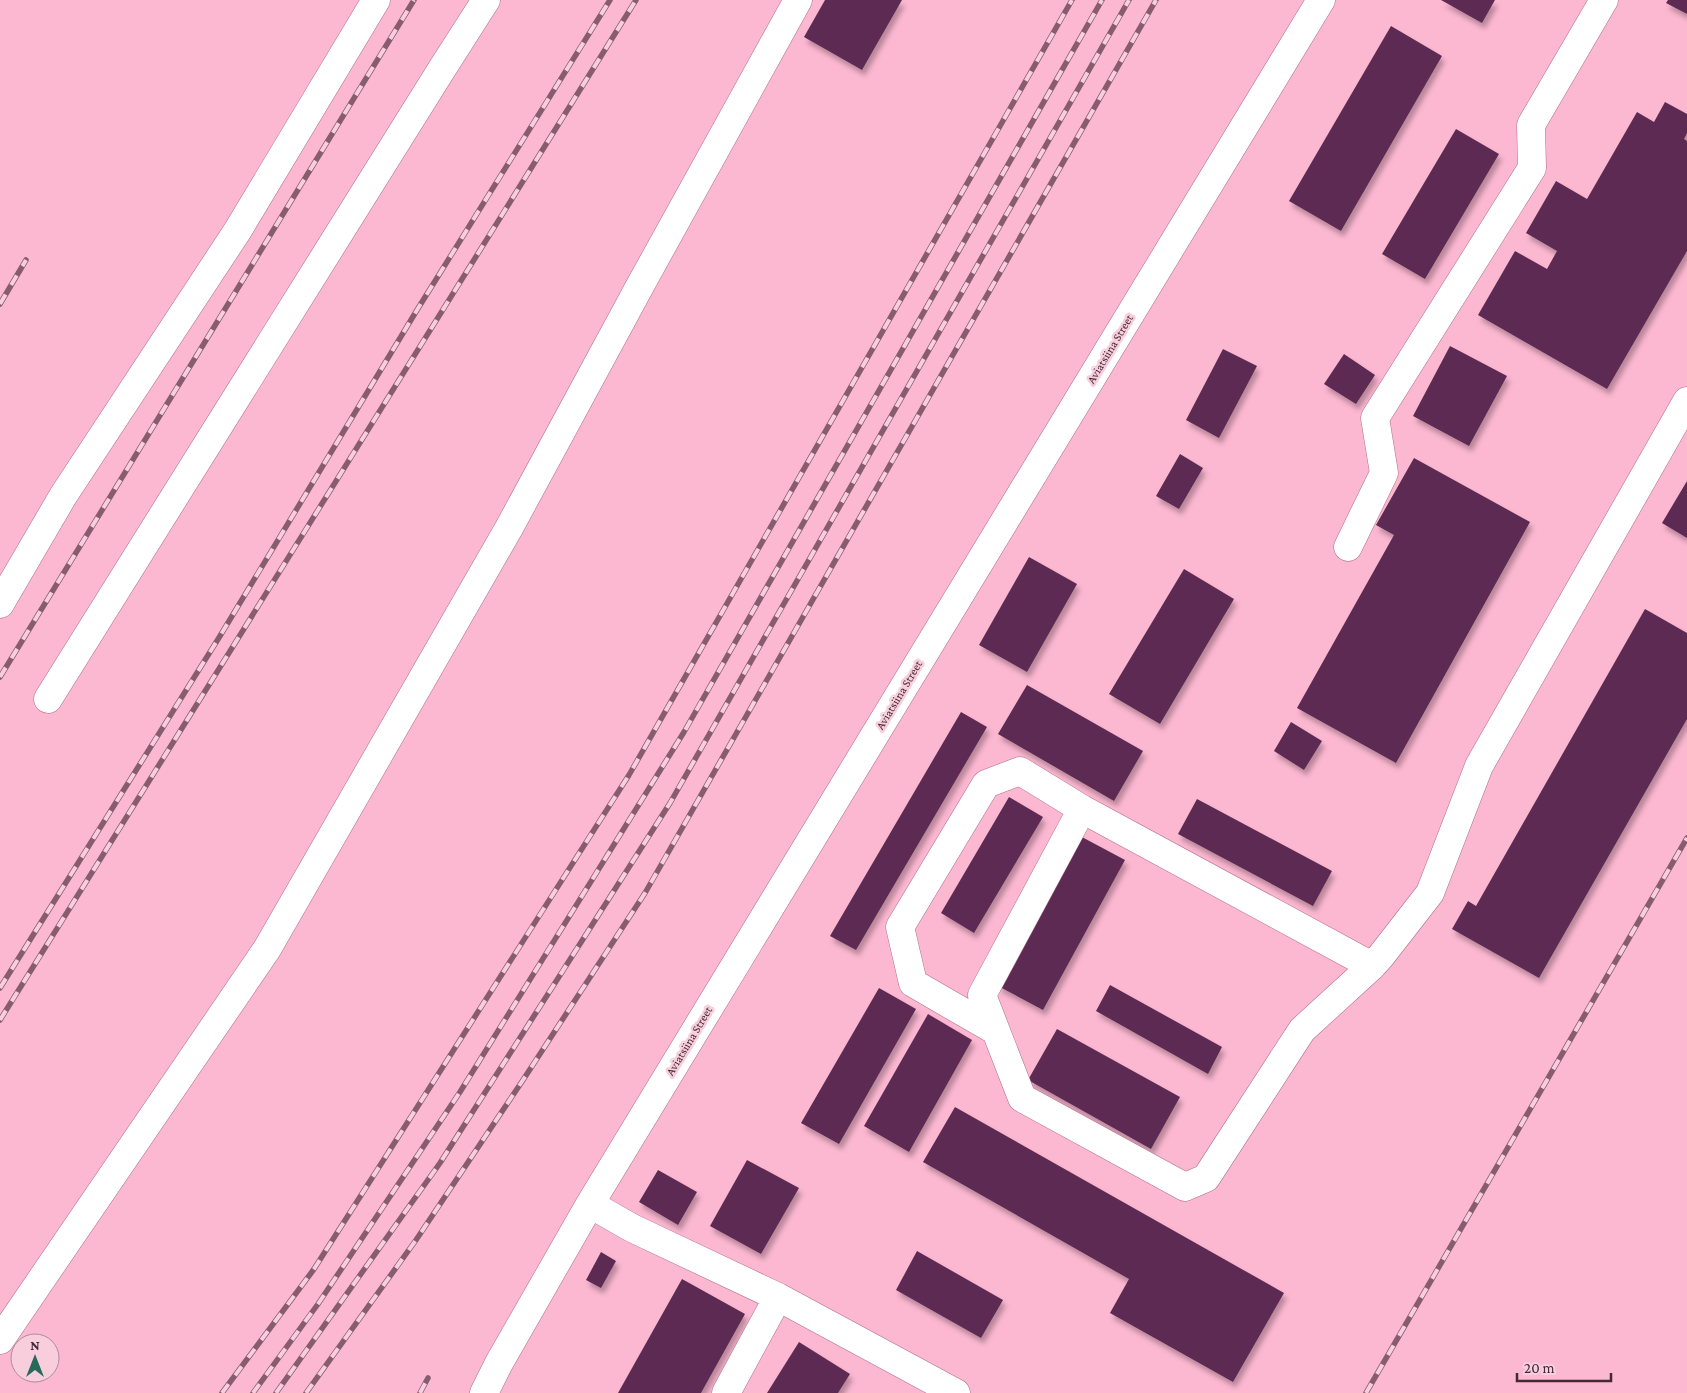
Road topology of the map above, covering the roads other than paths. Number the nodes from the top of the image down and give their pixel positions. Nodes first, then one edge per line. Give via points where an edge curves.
1 (376, 0) edge
2 (486, 0) edge
3 (798, 0) edge
4 (1321, 0) edge
5 (1604, 0) edge
6 (1687, 401) edge
7 (1348, 547) dead end
8 (0, 604) edge
9 (48, 699) dead end
10 (1082, 809) junction
11 (1372, 966) junction
12 (996, 1031) junction
13 (590, 1204) junction
14 (778, 1298) junction
15 (0, 1340) edge
16 (484, 1393) edge
17 (726, 1393) edge
18 (956, 1393) edge

1 - 8 street via 238,230 63,496
2 - 9 street
3 - 15 street via 509,528 267,949
4 - 13 street, Aviatsiina Street
5 - 7 street via 1531,125 1532,168 1375,418 1384,473
6 - 11 street via 1479,766 1430,893
10 - 11 street
10 - 12 street via 982,995
10 - 12 street via 1020,771 986,784 900,927 913,983
11 - 12 street via 1302,1030 1206,1178 1185,1187 1022,1098
13 - 14 street via 632,1228
13 - 16 street, Aviatsiina Street
14 - 17 street
14 - 18 street

